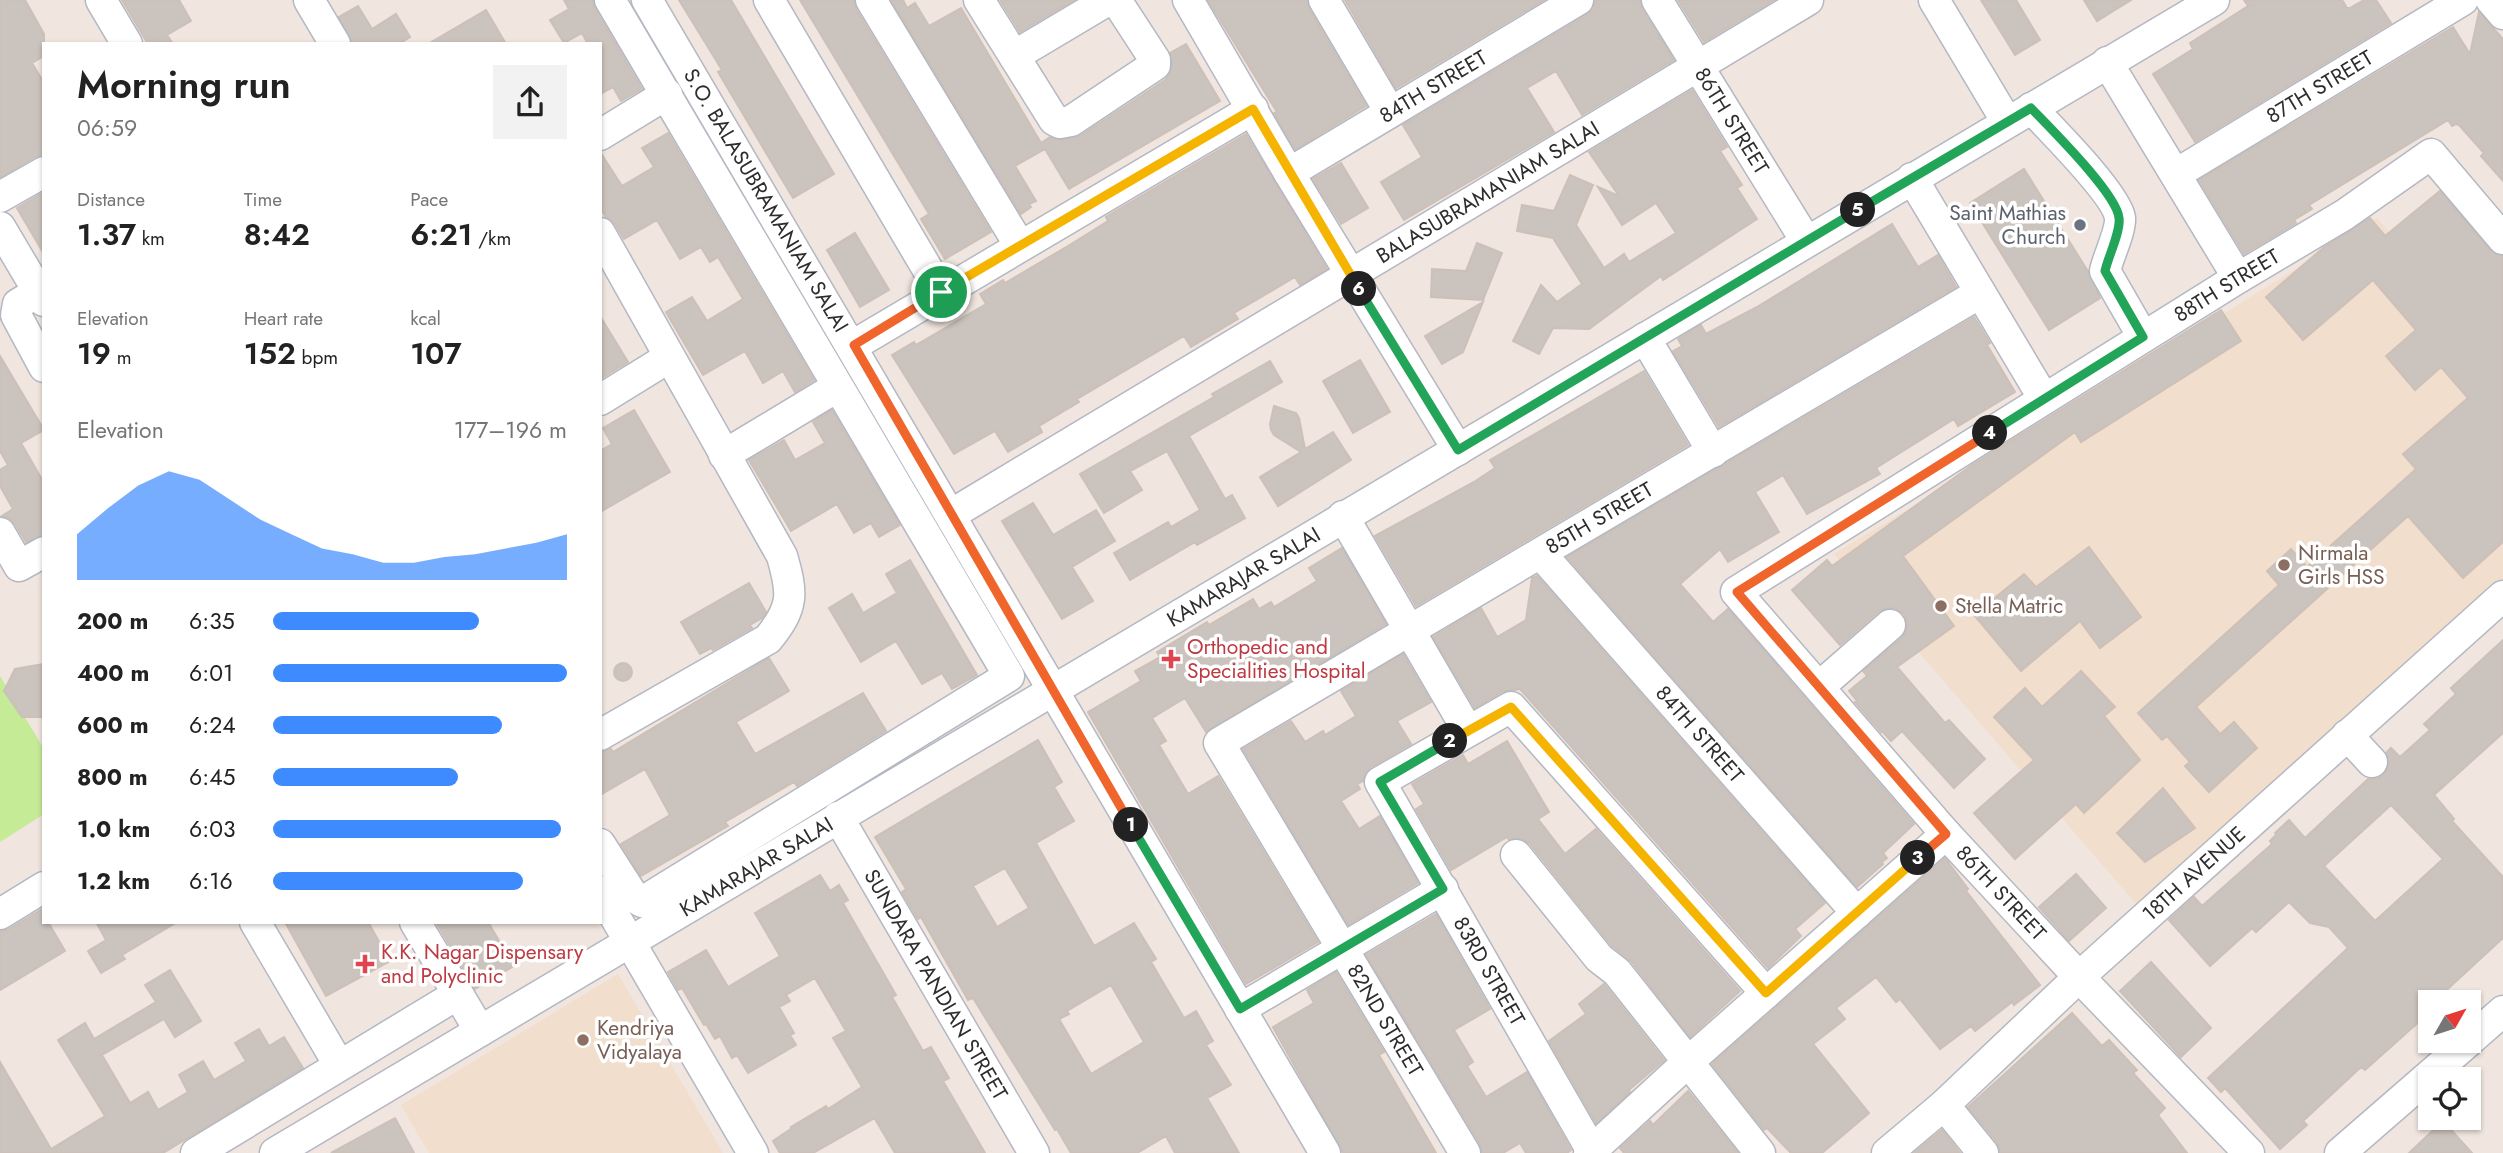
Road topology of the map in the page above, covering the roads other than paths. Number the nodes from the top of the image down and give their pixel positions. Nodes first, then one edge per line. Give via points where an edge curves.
1 (82, 0) edge
2 (101, 0) edge
3 (309, 0) edge
4 (610, 0) edge
5 (647, 0) edge
6 (769, 0) edge
7 (871, 0) edge
8 (979, 0) edge
9 (1108, 0) edge
10 (1116, 0) edge
11 (1188, 0) edge
12 (1324, 0) edge
13 (1578, 0) edge
14 (1657, 0) edge
15 (1934, 0) edge
16 (2214, 0) edge
17 (2463, 0) edge
18 (2491, 0) edge
19 (1800, 2) edge
20 (2503, 14) edge
21 (106, 42) edge
22 (126, 42) edge
23 (334, 42) edge
24 (1014, 55) junction
25 (2107, 62) junction
26 (1697, 67) junction
27 (667, 94) junction
28 (1253, 109) junction
29 (1390, 113) junction
30 (2019, 115) junction
31 (602, 134) edge
32 (42, 173) edge
33 (1289, 173) junction
34 (2176, 174) junction
35 (1912, 178) junction
36 (0, 197) edge
37 (0, 227) edge
38 (602, 237) edge
39 (2503, 239) edge
40 (1806, 241) junction
41 (1020, 246) junction
42 (1351, 275) junction
43 (2238, 278) junction
44 (941, 292) junction
45 (1980, 293) junction
46 (41, 296) edge
47 (2143, 337) junction
48 (1645, 338) junction
49 (854, 345) junction
50 (668, 358) junction
51 (42, 363) edge
52 (837, 387) junction
53 (602, 399) edge
54 (2043, 399) junction
55 (1458, 450) junction
56 (1713, 452) junction
57 (724, 454) junction
58 (952, 514) junction
59 (1343, 516) junction
60 (0, 533) edge
61 (42, 553) edge
62 (1541, 554) junction
63 (1737, 592) joint
64 (2503, 596) edge
65 (1890, 625) dead end
66 (1408, 631) junction
67 (1819, 687) junction
68 (1052, 691) junction
69 (1468, 731) junction
70 (602, 733) edge
71 (2347, 735) junction
72 (1219, 743) joint
73 (2372, 762) dead end
74 (838, 817) junction
75 (1946, 834) junction
76 (602, 847) edge
77 (1516, 855) dead end
78 (42, 888) edge
79 (1443, 889) junction
80 (602, 894) edge
81 (1, 911) edge
82 (1857, 913) junction
83 (256, 924) edge
84 (416, 924) edge
85 (629, 941) junction
86 (1343, 949) junction
87 (2079, 977) junction
88 (1766, 993) junction
89 (458, 994) junction
90 (1240, 1009) junction
91 (2503, 1012) edge
92 (2482, 1030) edge
93 (481, 1031) junction
94 (2454, 1054) edge
95 (1688, 1062) junction
96 (339, 1065) junction
97 (1944, 1105) junction
98 (1590, 1152) edge
99 (196, 1153) edge
100 (275, 1153) edge
101 (753, 1153) edge
102 (1034, 1153) edge
103 (1325, 1153) edge
104 (1465, 1153) edge
105 (1760, 1153) edge
106 (1887, 1153) edge
107 (1983, 1153) edge
108 (2249, 1153) edge
109 (2340, 1153) edge

1 - 21 street
2 - 22 street
3 - 23 street
4 - 27 street
5 - 49 street, S.O. BALASUBRAMANIAM SALAI
6 - 44 street
7 - 41 street
8 - 24 street
9 - 24 street
10 - 24 street via 1155,65 1071,121 1054,120
11 - 28 street
12 - 29 street
13 - 29 street, 84TH STREET
14 - 26 street, 86TH STREET
15 - 30 street
16 - 25 street, KAMARAJAR SALAI
17 - 34 street, 87TH STREET
18 - 20 street
19 - 26 street, BALASUBRAMANIAM SALAI
25 - 30 street, KAMARAJAR SALAI
25 - 34 street
26 - 40 street, 86TH STREET
26 - 42 street, BALASUBRAMANIAM SALAI
27 - 31 street
27 - 52 street
28 - 33 street
28 - 41 street
29 - 33 street, 84TH STREET
30 - 35 street, KAMARAJAR SALAI
30 - 47 street via 2089,170 2107,193 2120,217 2105,271
32 - 36 street
33 - 42 street
34 - 43 street
35 - 40 street, KAMARAJAR SALAI
35 - 45 street
37 - 46 street
38 - 50 street
39 - 43 street, 88TH STREET via 2431,154 2344,215
40 - 48 street, KAMARAJAR SALAI
41 - 44 street
42 - 55 street
42 - 58 street, BALASUBRAMANIAM SALAI
43 - 47 street, 88TH STREET
44 - 49 street
45 - 54 street
45 - 56 street, 85TH STREET
46 - 51 street via 18,304 16,315
47 - 54 street, 88TH STREET
48 - 55 street, KAMARAJAR SALAI
48 - 56 street
49 - 58 street, S.O. BALASUBRAMANIAM SALAI
50 - 53 street
50 - 57 street
52 - 57 street
52 - 76 street via 1009,676 642,902 634,897
54 - 63 street, 88TH STREET
55 - 59 street, KAMARAJAR SALAI
56 - 62 street, 85TH STREET
57 - 70 street via 782,556 791,593 781,622 768,639
58 - 68 street, S.O. BALASUBRAMANIAM SALAI
59 - 66 street
59 - 68 street, KAMARAJAR SALAI
60 - 61 street via 19,566
62 - 66 street, 85TH STREET
62 - 82 street, 84TH STREET
63 - 67 street, 86TH STREET
64 - 71 street, 18TH AVENUE
65 - 67 street
66 - 69 street
66 - 72 street, 85TH STREET
67 - 75 street, 86TH STREET
68 - 74 street, KAMARAJAR SALAI
68 - 90 street, S.O. BALASUBRAMANIAM SALAI
69 - 79 street, 83RD STREET via 1380,782
69 - 88 street, 83RD STREET via 1511,707
71 - 73 street
71 - 87 street, 18TH AVENUE
72 - 86 street, 82ND STREET
74 - 85 street, KAMARAJAR SALAI
74 - 102 street, SUNDARA PANDIAN STREET
75 - 82 street
75 - 87 street, 86TH STREET
77 - 95 street
78 - 81 street
79 - 86 street
79 - 98 street, 83RD STREET
80 - 85 street
82 - 88 street
83 - 96 street
84 - 89 street
85 - 93 street, KAMARAJAR SALAI
85 - 101 street
86 - 90 street
86 - 104 street, 82ND STREET
87 - 97 street, 18TH AVENUE
87 - 108 street, 86TH STREET
88 - 95 street
89 - 93 street
89 - 96 street
90 - 103 street, S.O. BALASUBRAMANIAM SALAI
91 - 92 street
93 - 100 street, KAMARAJAR SALAI
94 - 109 street
95 - 98 street
95 - 105 street
96 - 99 street
97 - 106 street, 18TH AVENUE
97 - 107 street

